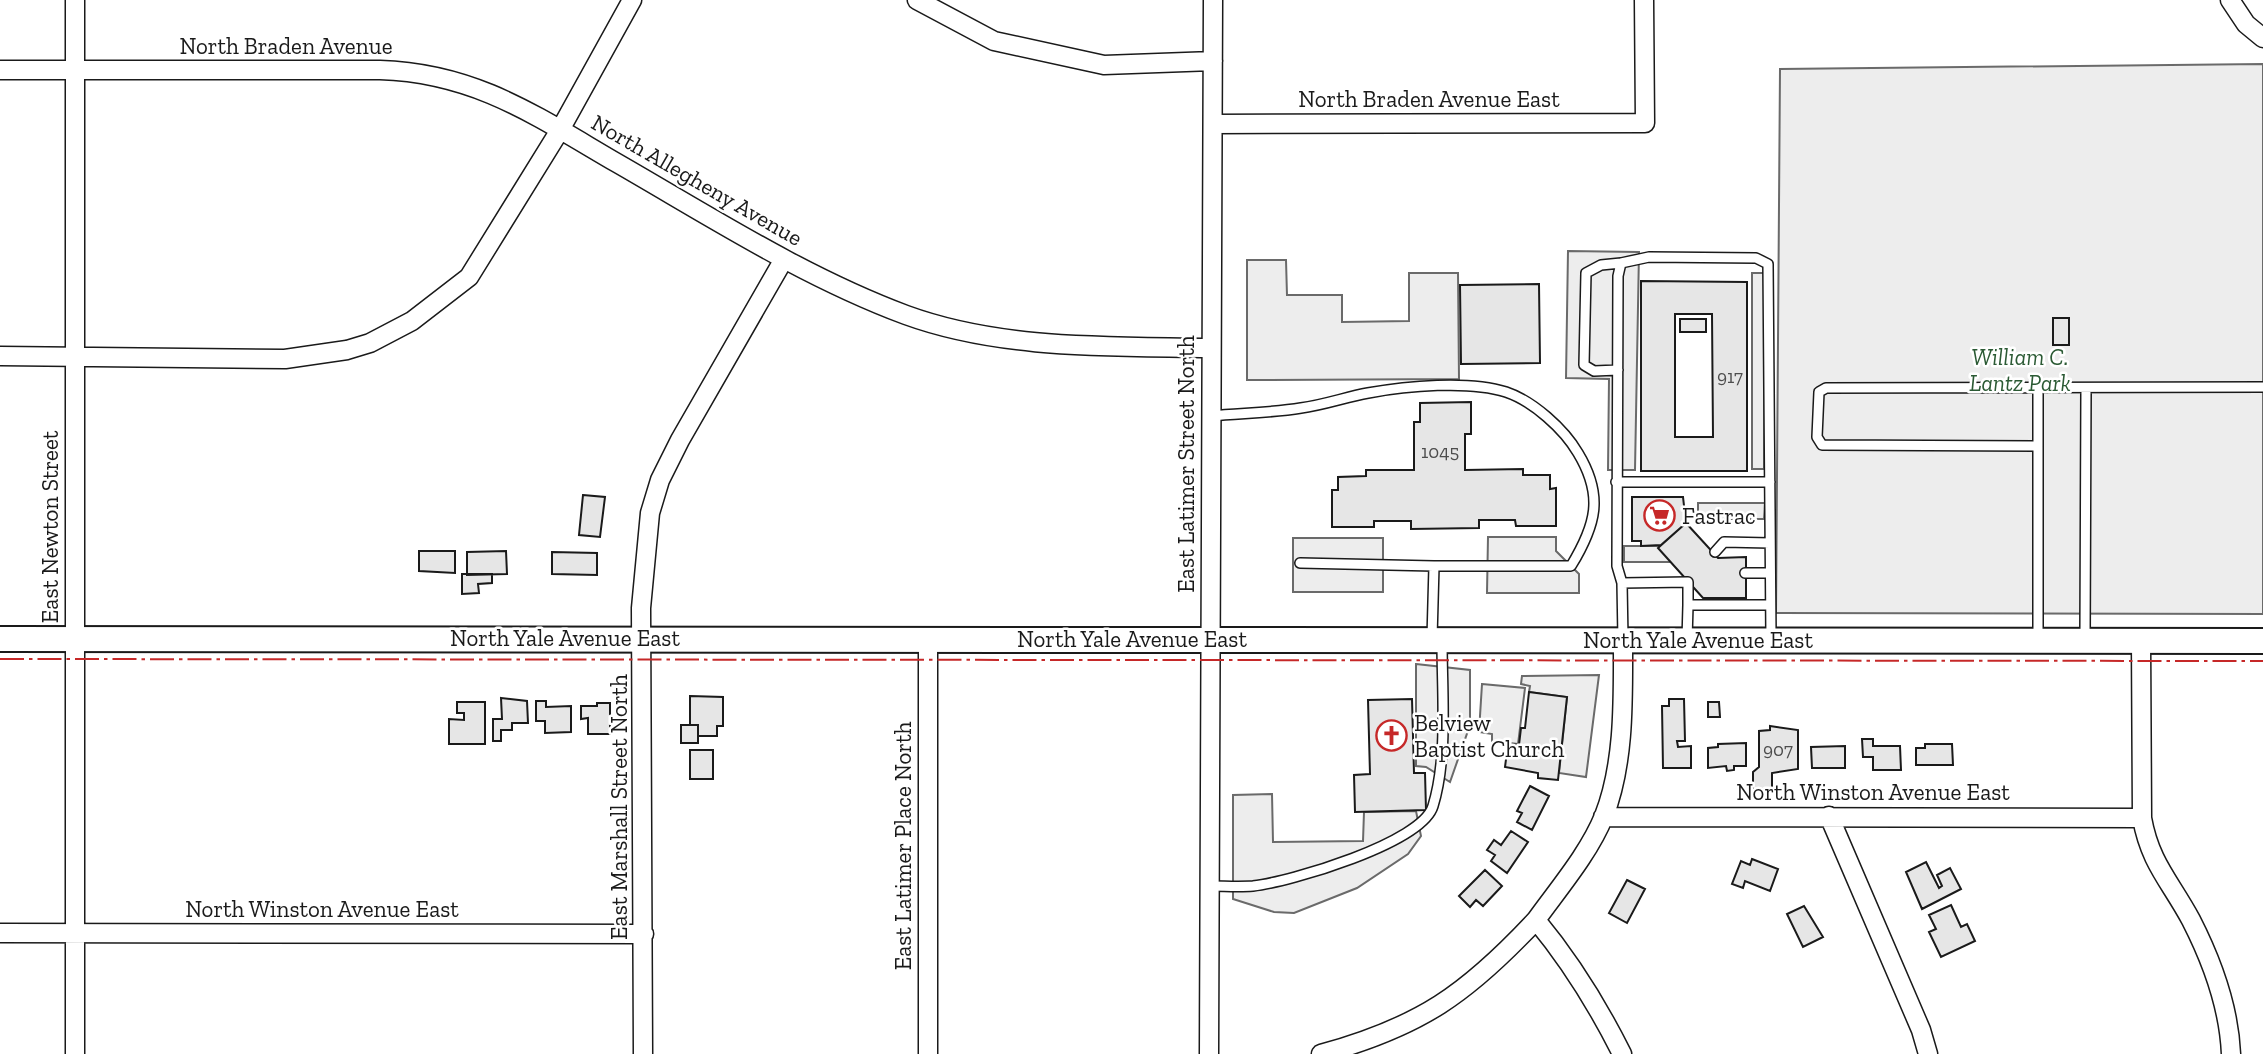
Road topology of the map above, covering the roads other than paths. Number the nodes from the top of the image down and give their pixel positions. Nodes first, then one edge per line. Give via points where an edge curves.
1 (75, 0) edge
2 (632, 0) edge
3 (917, 0) edge
4 (1213, 0) edge
5 (1644, 0) edge
6 (2230, 0) edge
7 (2263, 38) edge
8 (1213, 61) junction
9 (0, 70) edge
10 (74, 70) junction
11 (1213, 124) junction
12 (560, 130) junction
13 (785, 259) junction
14 (1620, 264) junction
15 (1210, 348) junction
16 (0, 356) edge
17 (74, 357) junction
18 (1618, 370) junction
19 (2086, 387) junction
20 (2263, 387) edge
21 (2038, 388) junction
22 (1210, 416) junction
23 (2038, 446) junction
24 (1616, 482) junction
25 (1770, 482) junction
26 (1770, 543) junction
27 (1715, 552) dead end
28 (1300, 563) dead end
29 (1434, 566) junction
30 (1745, 573) dead end
31 (1770, 573) junction
32 (1622, 583) junction
33 (1688, 605) junction
34 (1770, 605) junction
35 (642, 638) junction
36 (0, 639) edge
37 (928, 639) junction
38 (1210, 639) junction
39 (74, 640) junction
40 (1437, 640) junction
41 (1623, 640) junction
42 (1687, 640) junction
43 (1771, 640) junction
44 (2038, 640) junction
45 (2085, 640) junction
46 (2141, 640) junction
47 (2263, 641) edge
48 (1829, 816) junction
49 (1603, 817) junction
50 (2142, 818) junction
51 (1210, 887) junction
52 (1536, 920) junction
53 (0, 933) edge
54 (75, 933) junction
55 (644, 934) junction
56 (75, 1054) edge
57 (643, 1054) edge
58 (928, 1054) edge
59 (1209, 1054) edge
60 (1321, 1054) edge
61 (1622, 1054) edge
62 (1928, 1054) edge
63 (2231, 1054) edge

1 - 10 street, East Newton Street
2 - 12 street
3 - 8 street via 994,41 1104,65
4 - 8 street, East Latimer Street North
5 - 11 street, North Braden Avenue East via 1645,123
6 - 7 street
8 - 11 street, East Latimer Street North
9 - 10 street, North Braden Avenue
10 - 12 street, North Braden Avenue via 422,72 472,85
10 - 17 street, East Newton Street
11 - 15 street, East Latimer Street North
12 - 13 street, North Allegheny Avenue
12 - 17 street, North Allegheny Avenue via 469,277 412,321 370,343 285,359
13 - 15 street, North Allegheny Avenue via 842,288 945,328 1029,341
13 - 35 street, East Marshall Street North via 660,480 643,561
14 - 18 lane
14 - 18 lane via 1601,265 1586,273 1584,288 1584,365 1594,371
14 - 25 lane via 1649,257 1756,258 1768,264
15 - 22 street, East Latimer Street North
16 - 17 street, North Allegheny Avenue
17 - 39 street, East Newton Street
18 - 24 lane
19 - 20 lane
19 - 21 lane
19 - 45 lane
21 - 23 lane
21 - 23 lane via 1826,388 1816,402 1816,437 1822,445
22 - 29 lane via 1296,409 1403,387 1506,392 1543,414 1575,447 1592,475 1596,497 1590,524 1571,566
22 - 38 street, East Latimer Street North
23 - 44 lane
24 - 25 lane
24 - 32 lane via 1616,566
25 - 26 lane
26 - 27 lane via 1724,542
26 - 31 lane
28 - 29 lane
29 - 40 lane
30 - 31 lane
31 - 34 lane
32 - 33 lane via 1688,582
32 - 41 lane
33 - 34 lane
33 - 42 lane
34 - 43 lane
35 - 37 main road, North Yale Avenue East
35 - 39 main road, North Yale Avenue East
35 - 55 street, East Marshall Street North
36 - 39 main road, North Yale Avenue East
37 - 38 main road, North Yale Avenue East
37 - 58 street, East Latimer Place North
38 - 40 main road, North Yale Avenue East
38 - 51 street, East Latimer Street North
39 - 54 street, East Newton Street
40 - 41 main road, North Yale Avenue East
40 - 51 lane via 1442,742 1433,808 1420,826 1363,856 1254,886
41 - 42 main road, North Yale Avenue East
41 - 49 street via 1616,770
42 - 43 main road, North Yale Avenue East
43 - 44 main road, North Yale Avenue East
44 - 45 main road, North Yale Avenue East
45 - 46 main road, North Yale Avenue East
46 - 47 main road, North Yale Avenue East
46 - 50 street
48 - 49 street, North Winston Avenue East
48 - 50 street, North Winston Avenue East
48 - 62 street
49 - 52 street
50 - 63 street via 2147,845 2213,969
51 - 59 street, East Latimer Street North
52 - 60 street via 1493,966 1445,1003 1366,1042
52 - 61 street via 1560,950
53 - 54 street, North Winston Avenue East
54 - 55 street, North Winston Avenue East
54 - 56 street, East Newton Street
55 - 57 street, East Marshall Street North

